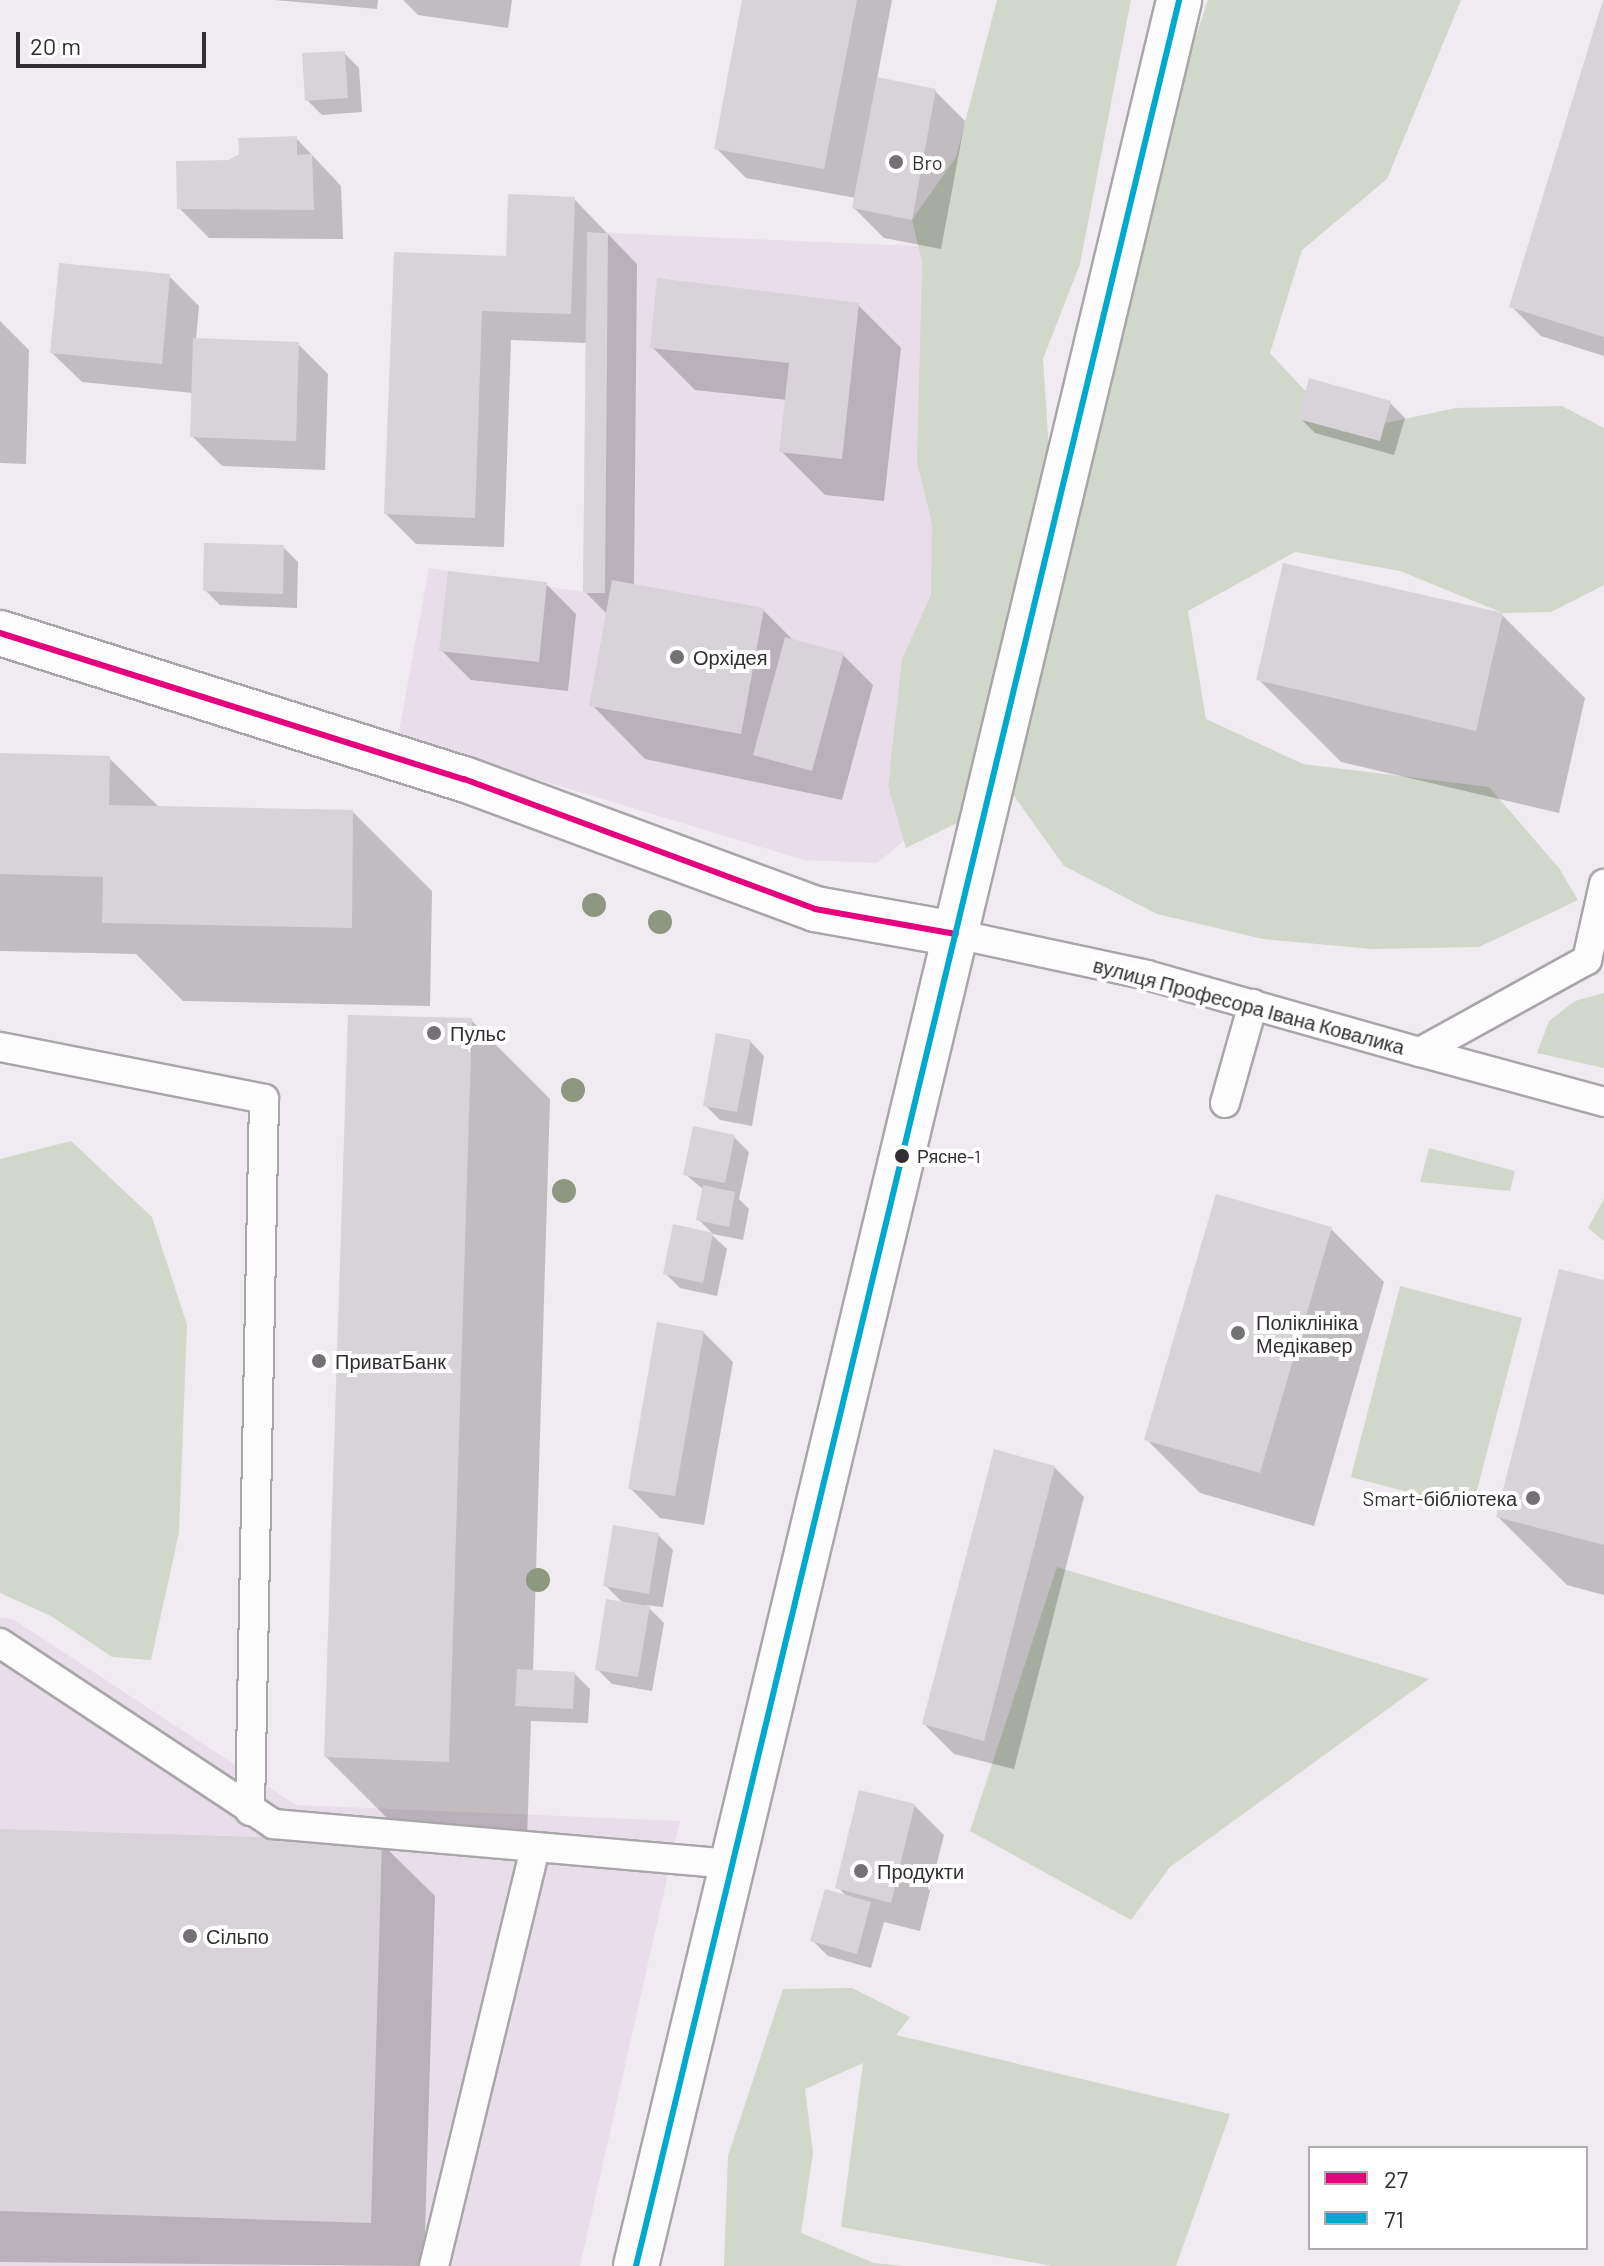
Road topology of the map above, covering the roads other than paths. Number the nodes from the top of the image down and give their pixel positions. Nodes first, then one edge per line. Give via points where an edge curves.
1 (1179, 0) edge
2 (0, 633) edge
3 (1604, 884) edge
4 (956, 934) junction
5 (1595, 962) edge
6 (1253, 1004) junction
7 (0, 1047) edge
8 (1420, 1052) junction
9 (1604, 1102) edge
10 (1225, 1103) dead end
11 (0, 1643) edge
12 (250, 1811) junction
13 (535, 1848) junction
14 (731, 1864) junction
15 (434, 2266) edge
16 (636, 2266) edge

1 - 4 main road
2 - 4 main road via 464,779 815,909
3 - 5 lane, вулиця Професора Івана Ковалика
4 - 6 lane, вулиця Професора Івана Ковалика
4 - 14 main road
5 - 8 lane, вулиця Професора Івана Ковалика
6 - 8 lane, вулиця Професора Івана Ковалика
6 - 10 lane
7 - 12 lane via 264,1099
8 - 9 lane
11 - 12 lane
12 - 13 lane via 273,1824
13 - 14 lane
13 - 15 lane
14 - 16 main road

